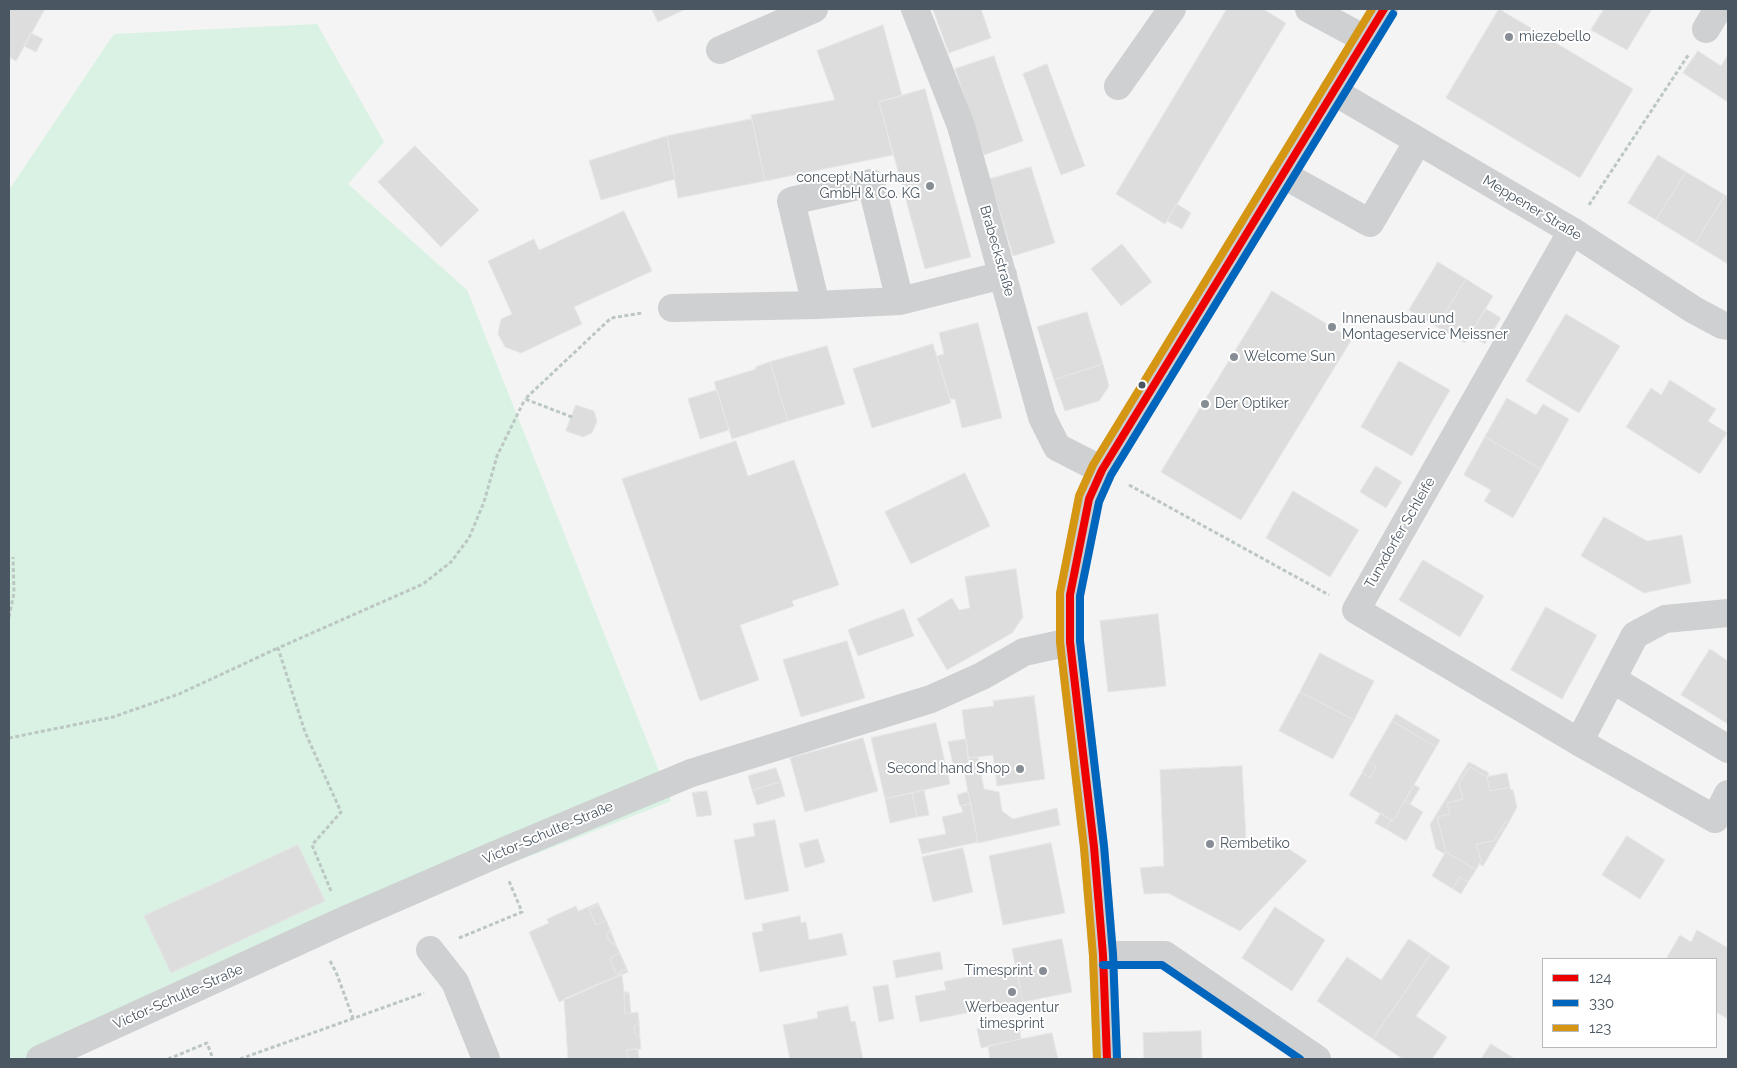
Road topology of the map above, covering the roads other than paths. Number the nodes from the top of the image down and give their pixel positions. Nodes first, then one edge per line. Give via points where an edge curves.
1 (814, 9) edge
2 (915, 9) edge
3 (1172, 9) edge
4 (1309, 9) edge
5 (1384, 9) edge
6 (1365, 39) junction
7 (720, 50) dead end
8 (1118, 86) dead end
9 (1334, 92) junction
10 (1418, 141) junction
11 (1282, 174) junction
12 (1572, 231) junction
13 (1003, 275) junction
14 (900, 301) junction
15 (816, 305) junction
16 (672, 308) road end
17 (1728, 326) edge
18 (1102, 470) junction
19 (1728, 613) edge
20 (1070, 642) junction
21 (1612, 679) junction
22 (1579, 742) junction
23 (1728, 749) edge
24 (1728, 794) edge
25 (430, 950) road end
26 (1102, 954) junction
27 (40, 1059) edge
28 (486, 1059) edge
29 (1107, 1059) edge
30 (1317, 1059) edge

1 - 7 street
2 - 13 street, Brabeckstraße via 961,126
3 - 8 street
4 - 6 street
5 - 6 main road
6 - 9 main road
9 - 10 street, Meppener Straße
9 - 11 main road
10 - 11 street via 1370,223
10 - 12 street, Meppener Straße
11 - 18 main road
12 - 17 street, Meppener Straße via 1694,310
12 - 22 street, Tunxdorfer Schleife via 1356,610
13 - 14 street
13 - 18 street, Brabeckstraße via 1042,416 1057,447
14 - 15 street
14 - 15 street via 871,183 791,201
15 - 16 street
18 - 20 main road via 1089,499 1070,595
19 - 21 street via 1665,619 1635,635
20 - 26 main road via 1094,847
20 - 27 street, Victor-Schulte-Straße via 1024,652 982,676 931,698 690,773 345,920
21 - 22 street
21 - 23 street
22 - 24 street via 1715,819
25 - 28 street via 456,982
26 - 29 main road
26 - 30 street via 1165,955

